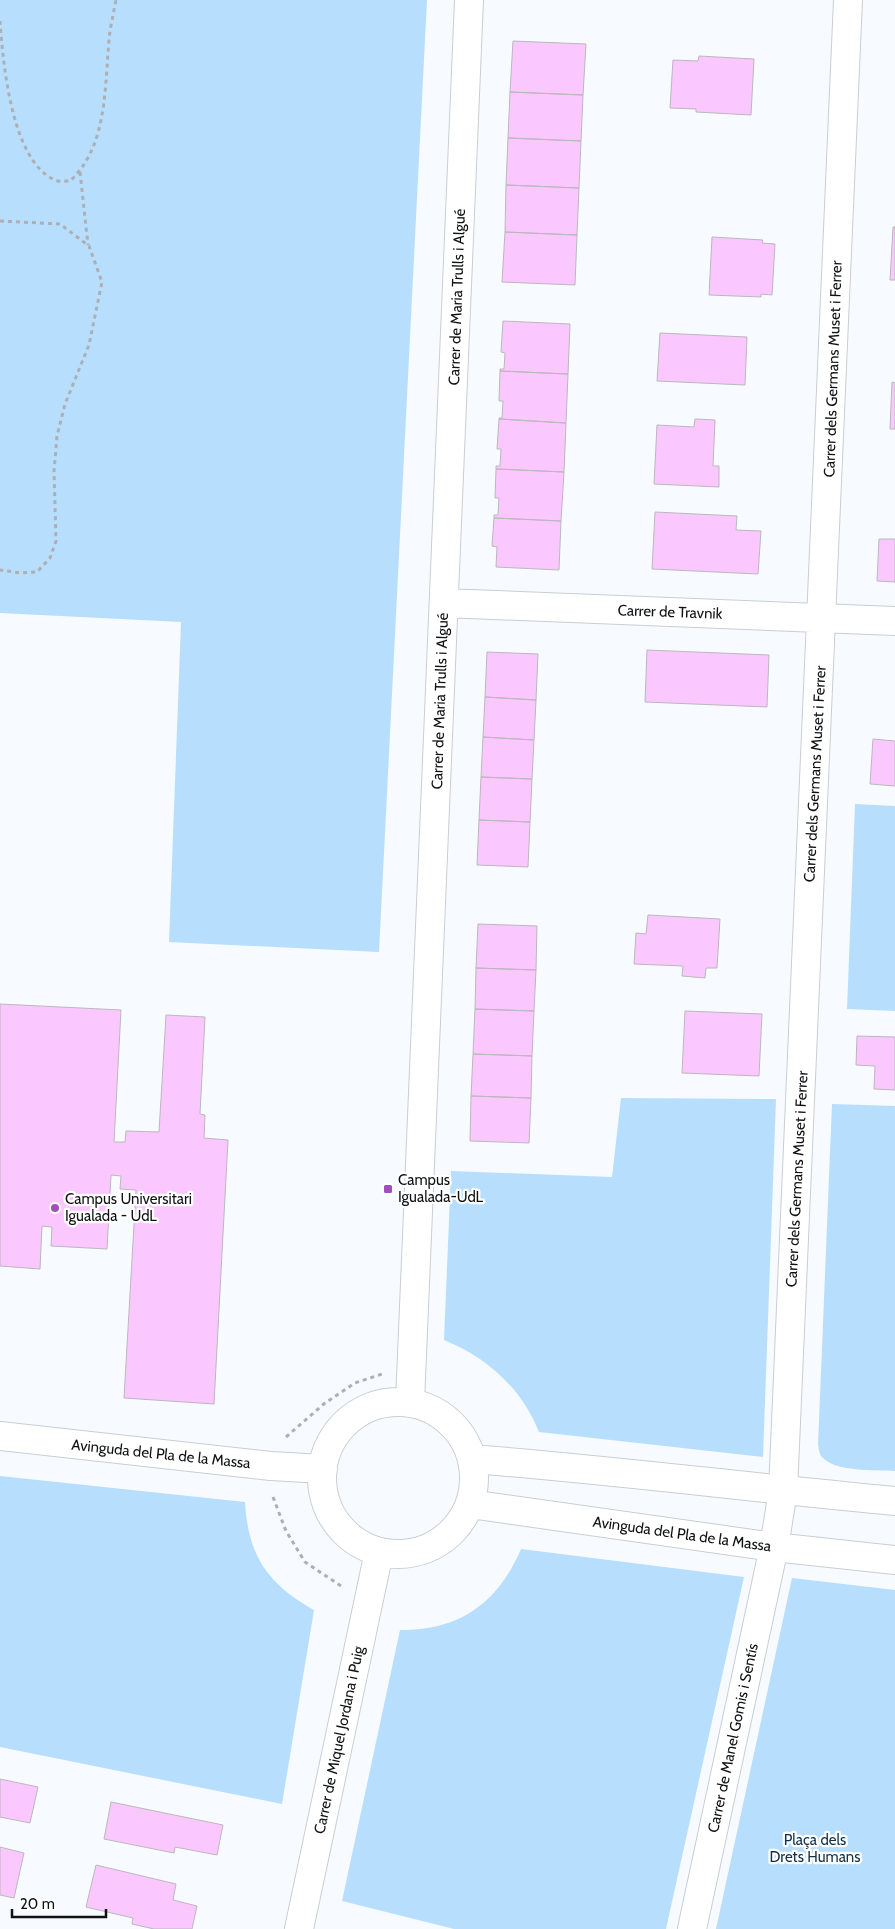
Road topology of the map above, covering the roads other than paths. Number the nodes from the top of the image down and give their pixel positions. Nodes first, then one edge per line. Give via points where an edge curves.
1 (469, 0) edge
2 (848, 0) edge
3 (444, 603) junction
4 (822, 618) junction
5 (895, 620) edge
6 (410, 1402) junction
7 (0, 1436) edge
8 (472, 1459) junction
9 (323, 1470) junction
10 (783, 1491) junction
11 (895, 1500) edge
12 (470, 1504) junction
13 (774, 1547) junction
14 (379, 1552) junction
15 (895, 1560) edge
16 (299, 1929) edge
17 (692, 1929) edge

1 - 3 street, Carrer de Maria Trulls i Algué
2 - 4 street, Carrer dels Germans Muset i Ferrer
3 - 4 street, Carrer de Travnik
3 - 6 street, Carrer de Maria Trulls i Algué
4 - 5 street, Carrer de Travnik
4 - 10 street, Carrer dels Germans Muset i Ferrer
6 - 8 street via 431,1409 450,1422
6 - 9 street via 380,1404 352,1418 332,1440
7 - 9 street, Avinguda del Pla de la Massa
8 - 10 street
8 - 12 street via 474,1482
9 - 14 street via 325,1496 336,1521 355,1540
10 - 11 street
10 - 13 street, Carrer dels Germans Muset i Ferrer
12 - 13 street, Avinguda del Pla de la Massa
12 - 14 street via 452,1532 434,1545 402,1554
13 - 15 street, Avinguda del Pla de la Massa
13 - 17 street, Carrer de Manel Gomis i Sentís
14 - 16 street, Carrer de Miquel Jordana i Puig

